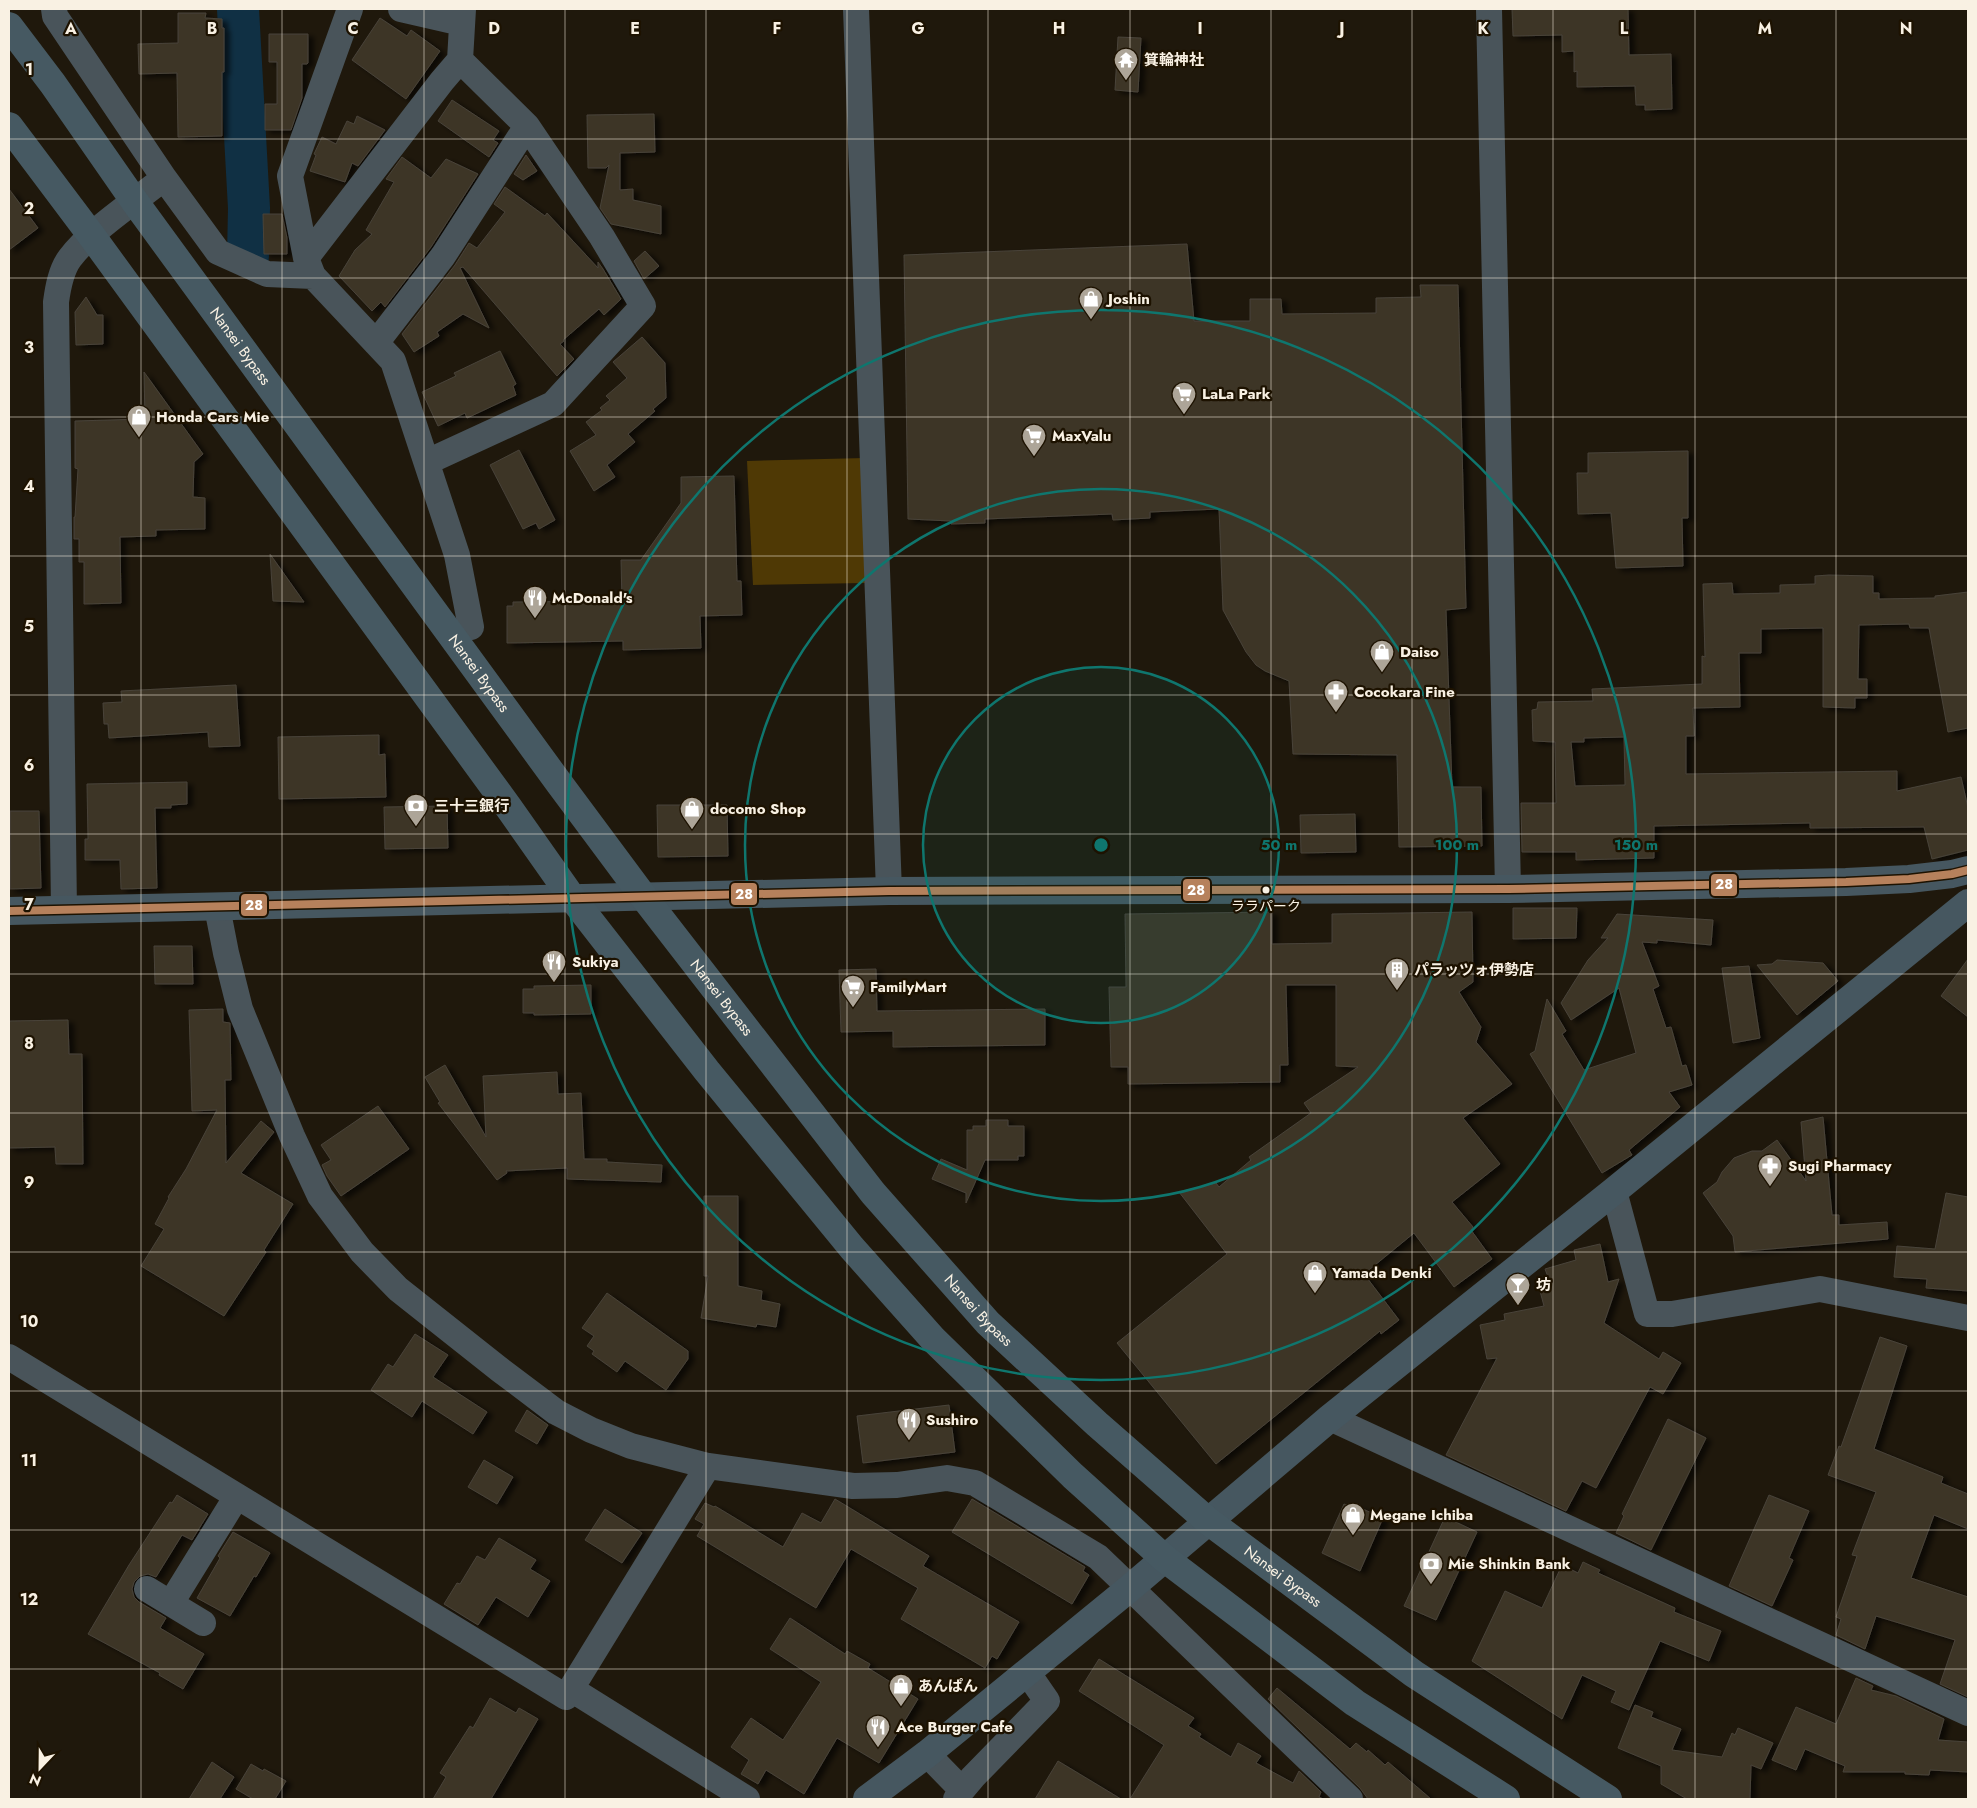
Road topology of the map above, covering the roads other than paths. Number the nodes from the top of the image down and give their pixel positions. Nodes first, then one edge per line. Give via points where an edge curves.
1 (54, 9) edge
2 (350, 9) edge
3 (401, 9) edge
4 (856, 9) edge
5 (1489, 9) edge
6 (463, 16) edge
7 (9, 26) edge
8 (460, 60) junction
9 (9, 126) edge
10 (527, 126) junction
11 (164, 178) junction
12 (134, 202) junction
13 (91, 236) junction
14 (310, 267) junction
15 (376, 343) junction
16 (427, 462) junction
17 (471, 626) dead end
18 (1968, 870) edge
19 (1508, 889) junction
20 (889, 891) junction
21 (643, 896) junction
22 (573, 899) junction
23 (1968, 903) edge
24 (217, 907) junction
25 (64, 910) junction
26 (9, 911) edge
27 (1614, 1191) junction
28 (1968, 1318) edge
29 (9, 1357) edge
30 (1330, 1418) junction
31 (708, 1466) junction
32 (237, 1496) junction
33 (1208, 1521) junction
34 (1164, 1558) junction
35 (1130, 1588) junction
36 (147, 1589) dead end
37 (171, 1604) junction
38 (202, 1623) dead end
39 (1027, 1672) junction
40 (571, 1689) junction
41 (1968, 1713) edge
42 (927, 1754) junction
43 (959, 1795) edge
44 (747, 1799) edge
45 (867, 1799) edge
46 (1350, 1799) edge
47 (1506, 1799) edge
48 (1608, 1799) edge

1 - 11 street via 55,16
2 - 14 street via 290,176
3 - 6 street
4 - 20 street
5 - 19 street
6 - 8 street
7 - 12 highway, Nansei Bypass
8 - 10 street
8 - 14 street via 436,88
9 - 13 highway
10 - 15 street via 443,256
10 - 16 street via 602,237 643,306 553,404
11 - 12 street
11 - 14 street via 218,252 267,274
12 - 13 street
12 - 21 highway, Nansei Bypass
13 - 22 highway
13 - 25 street via 70,259 59,283 56,302
14 - 15 street
15 - 16 street via 393,361
16 - 17 street via 457,555
18 - 19 main road via 1873,881
19 - 20 main road
20 - 21 main road
21 - 22 main road
21 - 33 highway, Nansei Bypass via 873,1193 988,1323
22 - 24 main road
22 - 34 highway via 834,1225 933,1339 1073,1476
23 - 27 main road
24 - 25 main road
24 - 31 street via 240,1009 292,1136 320,1196 362,1252 398,1289 556,1412 631,1446
25 - 26 main road
27 - 28 street via 1647,1314 1672,1314 1820,1289
27 - 30 main road
29 - 32 street
30 - 33 main road
30 - 41 street
31 - 35 street via 853,1486 897,1485 947,1478 975,1483 1098,1557
31 - 40 street
32 - 37 street
32 - 40 street via 566,1697
33 - 34 main road
33 - 48 highway, Nansei Bypass via 1414,1674
34 - 35 main road
34 - 47 highway via 1355,1703
35 - 39 main road
35 - 46 street
36 - 37 street
37 - 38 street
39 - 42 main road
39 - 43 street via 1046,1701
40 - 44 street
42 - 43 street
42 - 45 main road

